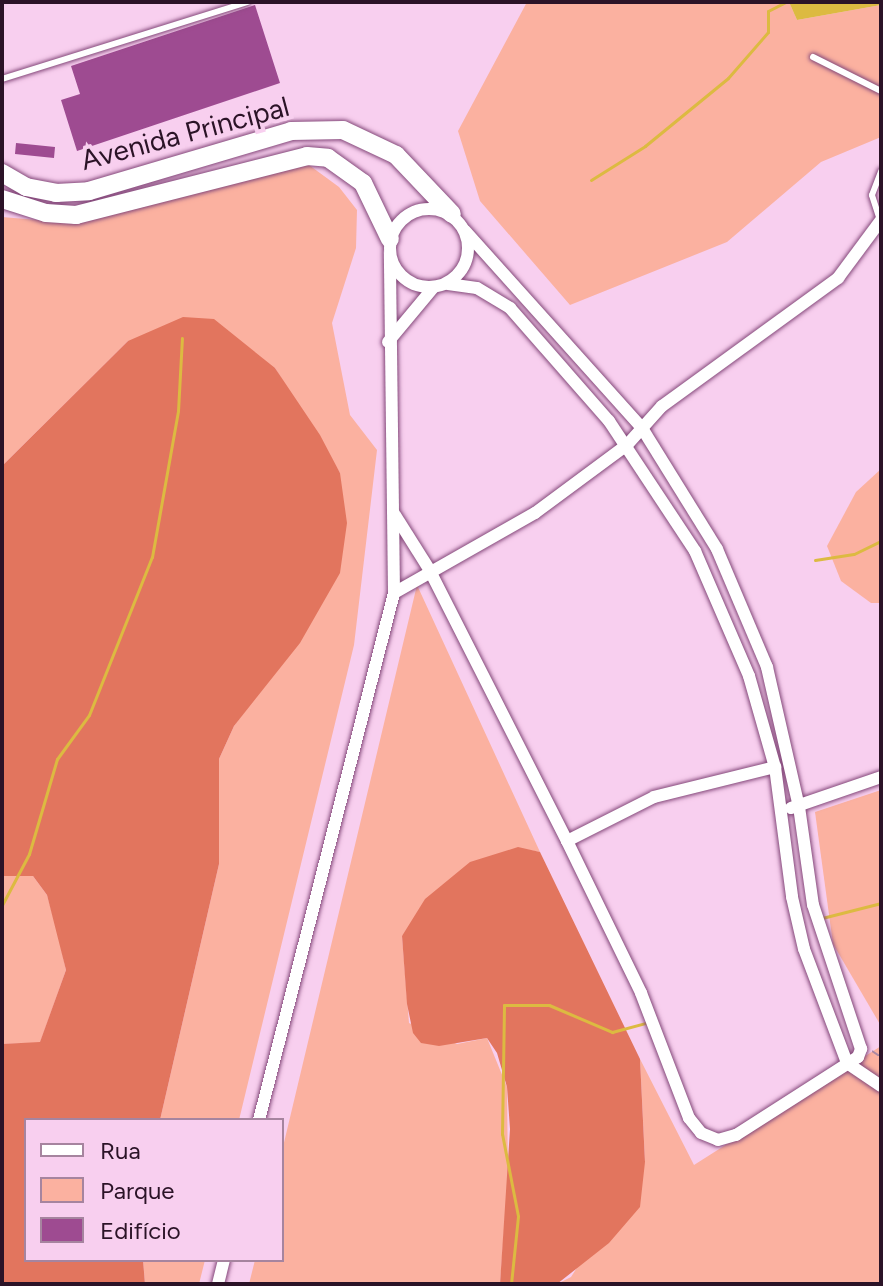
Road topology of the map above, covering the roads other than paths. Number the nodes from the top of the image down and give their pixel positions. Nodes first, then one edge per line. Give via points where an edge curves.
1 (247, 2) edge
2 (813, 57) dead end
3 (2, 79) edge
4 (881, 91) edge
5 (881, 171) edge
6 (2, 173) edge
7 (2, 199) edge
8 (452, 214) junction
9 (880, 220) edge
10 (465, 231) junction
11 (390, 246) junction
12 (448, 284) junction
13 (433, 288) junction
14 (388, 342) junction
15 (642, 428) junction
16 (627, 445) junction
17 (395, 515) junction
18 (429, 569) junction
19 (394, 593) junction
20 (775, 767) junction
21 (881, 777) edge
22 (799, 807) junction
23 (780, 810) junction
24 (567, 841) junction
25 (847, 1063) junction
26 (881, 1086) edge
27 (260, 1118) edge
28 (224, 1262) edge
29 (218, 1284) edge

1 - 3 lane
2 - 4 lane
5 - 9 lane via 872,195
6 - 8 street, Avenida Principal via 26,187 56,193 89,191 291,131 343,130 396,155
7 - 11 street, Avenida Principal via 46,213 76,215 307,156 328,158 363,183
8 - 10 street
8 - 11 street via 418,210 397,225
9 - 15 street via 838,278 662,406
10 - 12 street via 467,261
10 - 15 street
11 - 13 street via 404,279
11 - 14 street
12 - 13 street
12 - 16 street via 477,288 510,308
13 - 14 street
14 - 17 street
15 - 16 street
15 - 22 street via 717,549 749,617 767,667
16 - 18 street via 535,513
16 - 20 street via 695,551 725,611
17 - 18 street
17 - 19 street
18 - 19 street
18 - 24 street
19 - 27 street
20 - 23 street
20 - 24 street via 654,797
21 - 22 street
22 - 23 street
22 - 25 street via 813,905 861,1049
23 - 25 street via 804,949
24 - 25 street via 641,993 689,1118 701,1133 718,1140 736,1135
25 - 26 street
28 - 29 street

